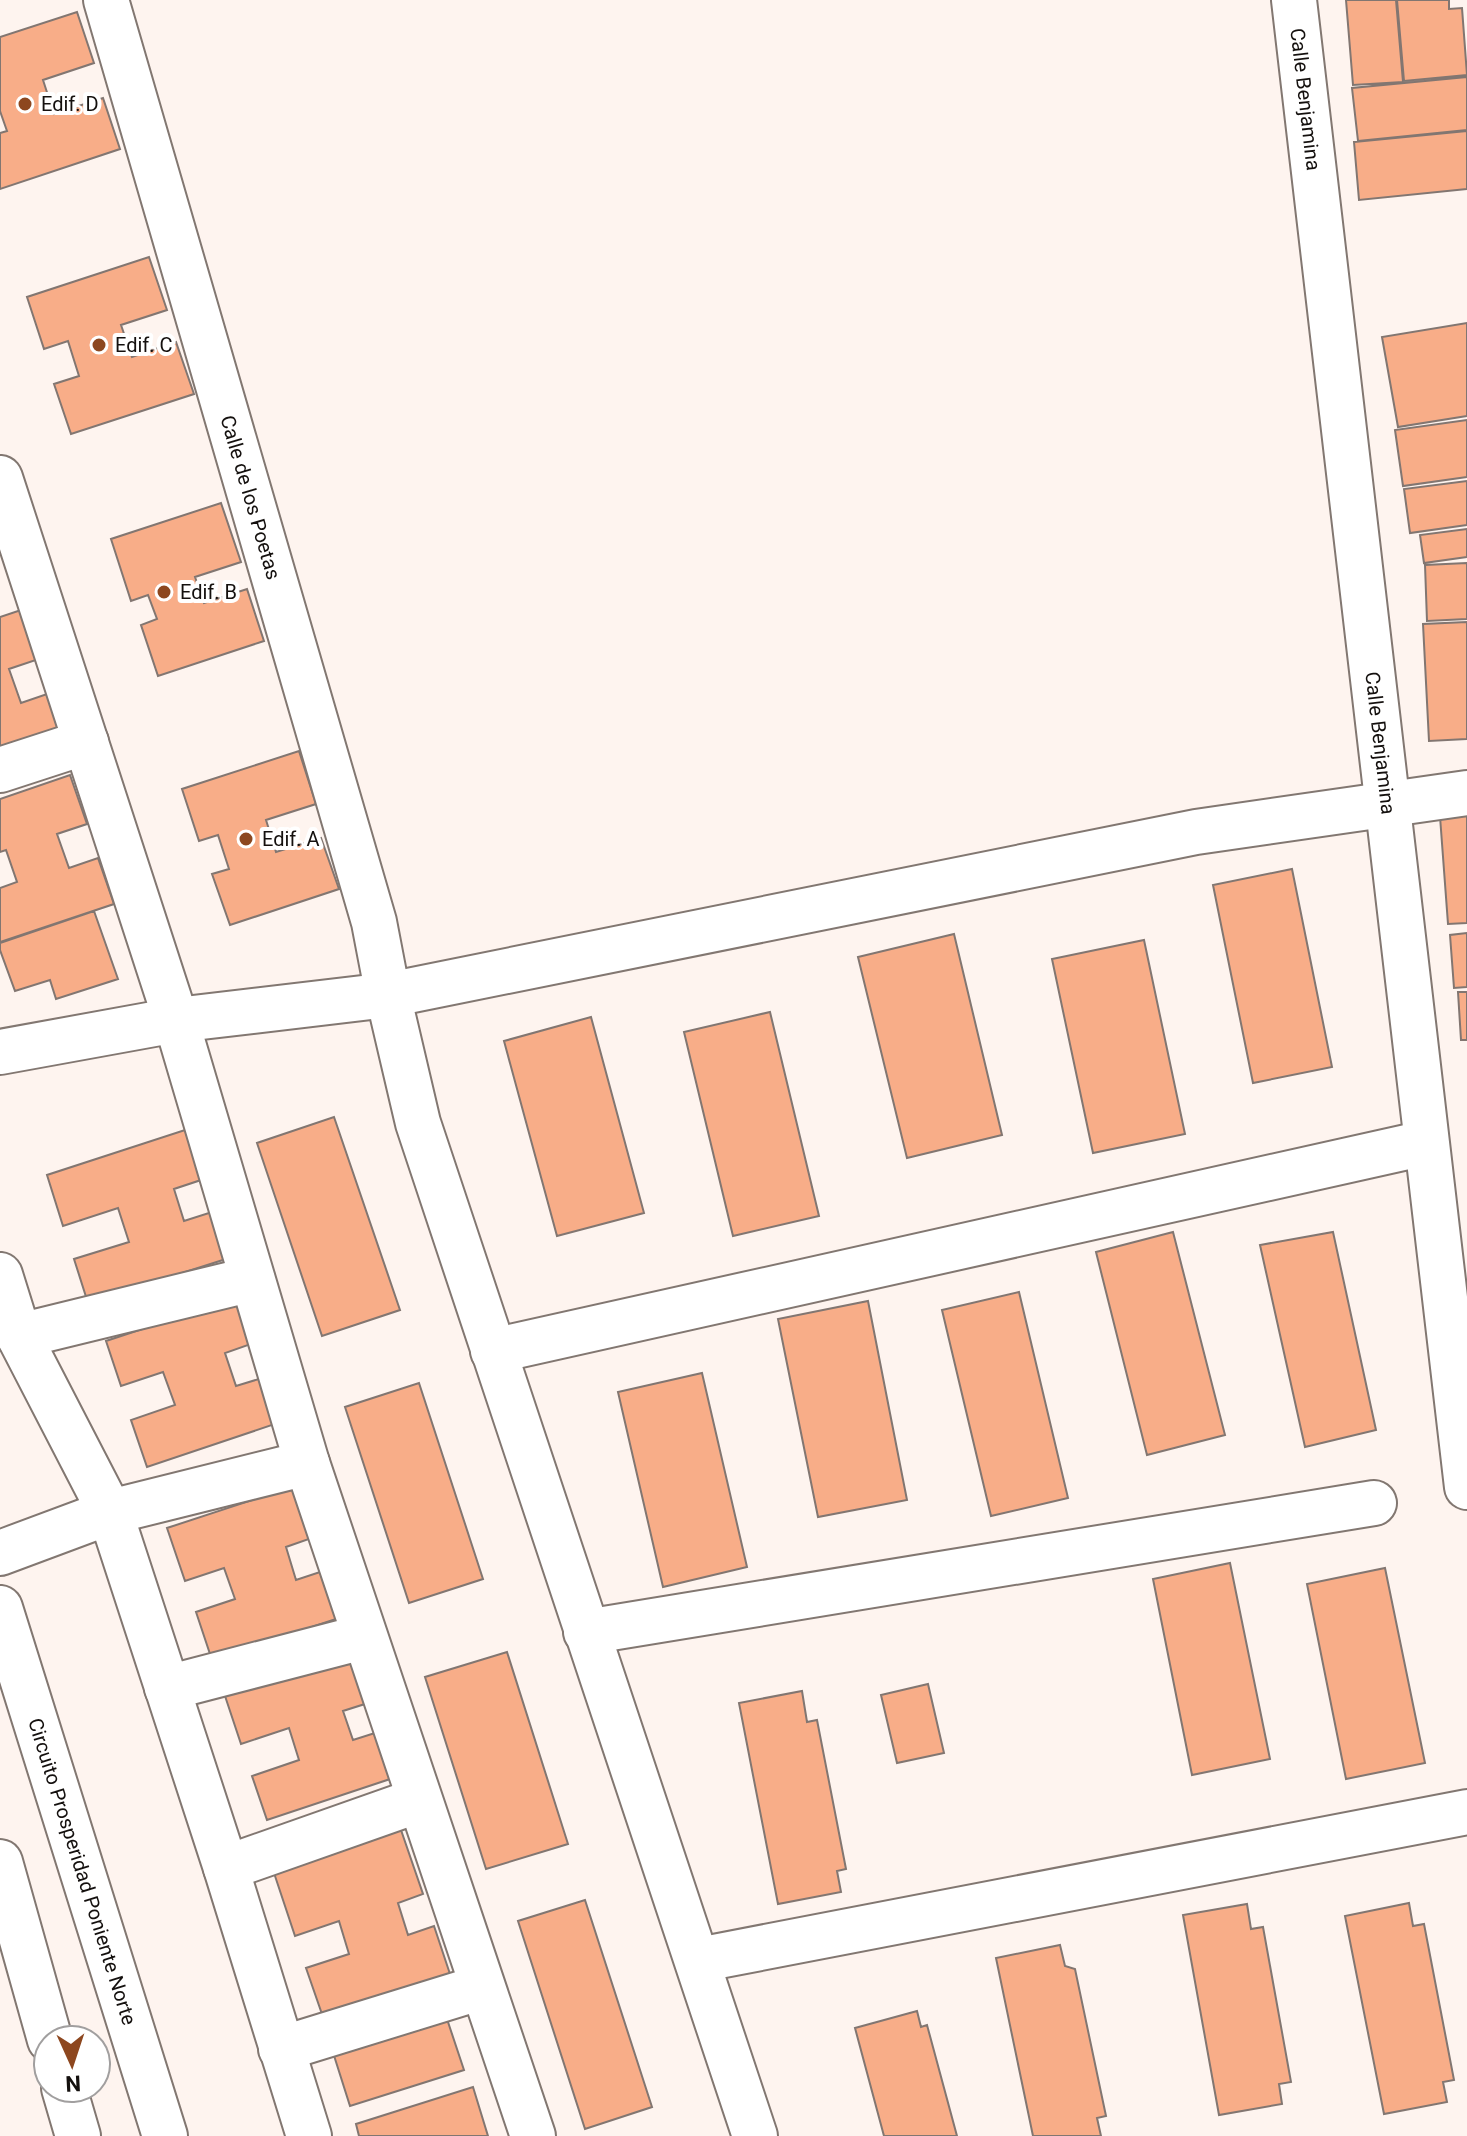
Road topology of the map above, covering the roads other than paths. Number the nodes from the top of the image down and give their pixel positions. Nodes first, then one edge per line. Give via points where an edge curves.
1 (106, 0) edge
2 (1294, 0) edge
3 (0, 478) edge
4 (13, 565) edge
5 (86, 742) junction
6 (0, 770) edge
7 (1467, 793) edge
8 (1386, 804) junction
9 (388, 995) junction
10 (176, 1020) junction
11 (0, 1052) edge
12 (1425, 1143) junction
13 (0, 1275) edge
14 (252, 1279) junction
15 (19, 1336) junction
16 (493, 1351) junction
17 (307, 1463) junction
18 (1467, 1487) edge
19 (1374, 1503) dead end
20 (110, 1512) junction
21 (0, 1553) edge
22 (0, 1608) edge
23 (586, 1632) junction
24 (363, 1637) junction
25 (167, 1688) junction
26 (419, 1800) junction
27 (1467, 1812) edge
28 (0, 1862) edge
29 (226, 1868) junction
30 (698, 1960) junction
31 (482, 1987) junction
32 (46, 2024) edge
33 (281, 2049) junction
34 (69, 2104) edge
35 (78, 2136) edge
36 (165, 2136) edge
37 (309, 2136) edge
38 (533, 2136) edge
39 (755, 2136) edge

1 - 9 street, Calle de los Poetas via 366,892
2 - 8 street, Calle Benjamina
3 - 4 street
4 - 5 street
5 - 6 street
5 - 10 street
7 - 8 street
8 - 9 street via 1196,832
8 - 12 street, Calle Benjamina
9 - 10 street
9 - 16 street, Calle de los Poetas via 418,1123
10 - 11 street
10 - 14 street
12 - 16 street
12 - 18 street, Calle Benjamina
13 - 15 street
14 - 15 street
14 - 17 street
15 - 20 street
16 - 23 street, Calle de los Poetas
17 - 20 street
17 - 24 street
19 - 23 street
20 - 21 street
20 - 25 street
22 - 36 street, Circuito Prosperidad Poniente Norte
23 - 30 street, Calle de los Poetas
24 - 25 street
24 - 26 street
25 - 29 street
26 - 29 street
26 - 31 street
27 - 30 street
28 - 32 street
29 - 33 street
30 - 39 street, Calle de los Poetas
31 - 33 street
31 - 38 street
33 - 37 street
34 - 35 street

